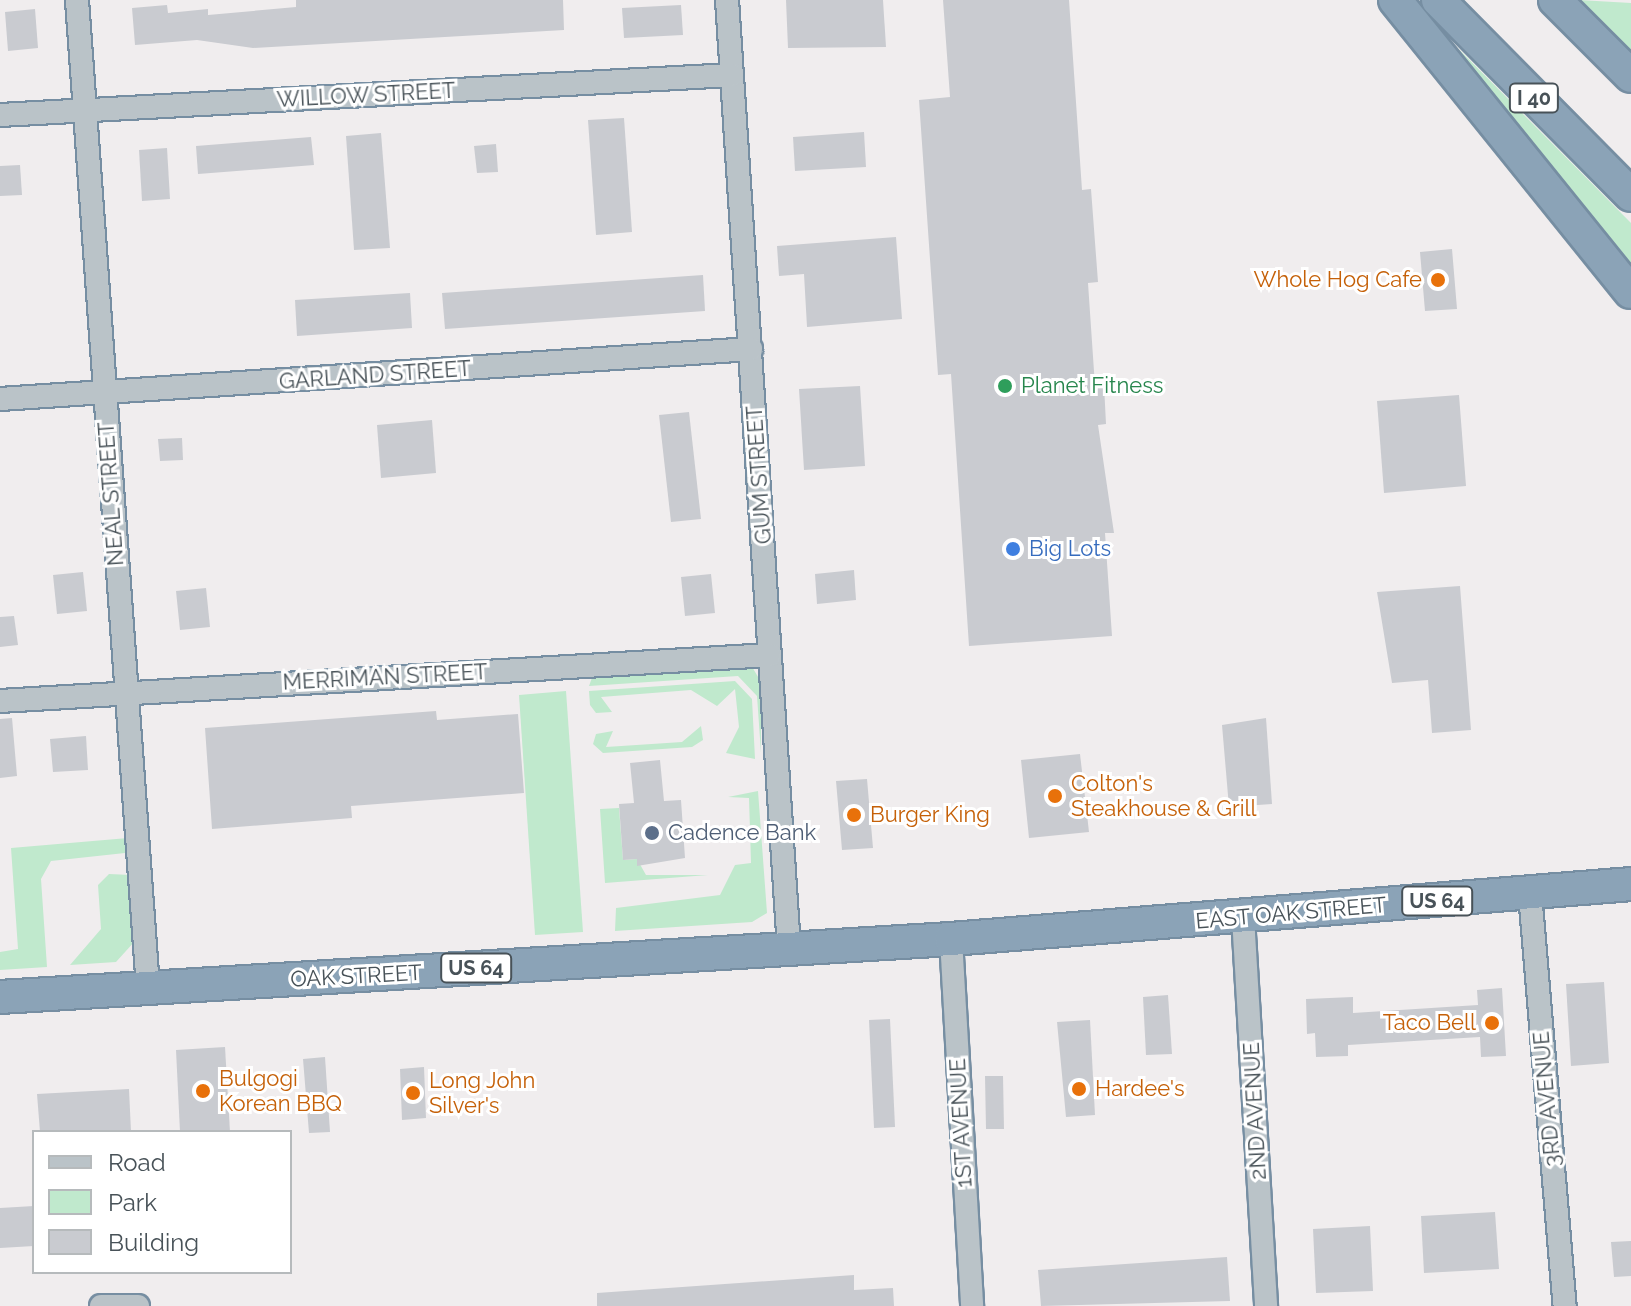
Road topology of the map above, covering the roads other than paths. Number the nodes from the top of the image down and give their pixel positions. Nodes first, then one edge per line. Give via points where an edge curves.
1 (77, 0) edge
2 (727, 0) edge
3 (1395, 0) edge
4 (1438, 0) edge
5 (1555, 0) edge
6 (732, 75) junction
7 (1631, 76) edge
8 (84, 110) junction
9 (0, 115) edge
10 (1631, 195) edge
11 (1631, 292) edge
12 (751, 349) junction
13 (104, 393) junction
14 (0, 399) edge
15 (770, 655) junction
16 (126, 692) junction
17 (0, 701) edge
18 (1631, 884) edge
19 (1530, 893) junction
20 (1243, 917) junction
21 (951, 939) junction
22 (789, 949) junction
23 (148, 988) junction
24 (0, 997) edge
25 (138, 1305) edge
26 (101, 1306) edge
27 (972, 1306) edge
28 (1266, 1306) edge
29 (1565, 1306) edge

1 - 8 street, NEAL STREET
2 - 6 street, GUM STREET
3 - 11 highway
4 - 10 highway, I 40
5 - 7 highway
6 - 8 street, WILLOW STREET
6 - 12 street, GUM STREET
8 - 9 street, WILLOW STREET
8 - 13 street, NEAL STREET
12 - 13 street, GARLAND STREET
12 - 15 street, GUM STREET
13 - 14 street, GARLAND STREET
13 - 16 street, NEAL STREET
15 - 16 street, MERRIMAN STREET
15 - 22 street, GUM STREET
16 - 17 street, MERRIMAN STREET
16 - 23 street, NEAL STREET
18 - 19 highway, EAST OAK STREET / US 64
19 - 20 highway, EAST OAK STREET / US 64
19 - 29 street, 3RD AVENUE
20 - 21 highway, EAST OAK STREET / US 64
20 - 28 street, 2ND AVENUE
21 - 22 highway, OAK STREET / US 64
21 - 27 street, 1ST AVENUE
22 - 23 highway, OAK STREET / US 64
23 - 24 highway, OAK STREET / US 64
25 - 26 street

